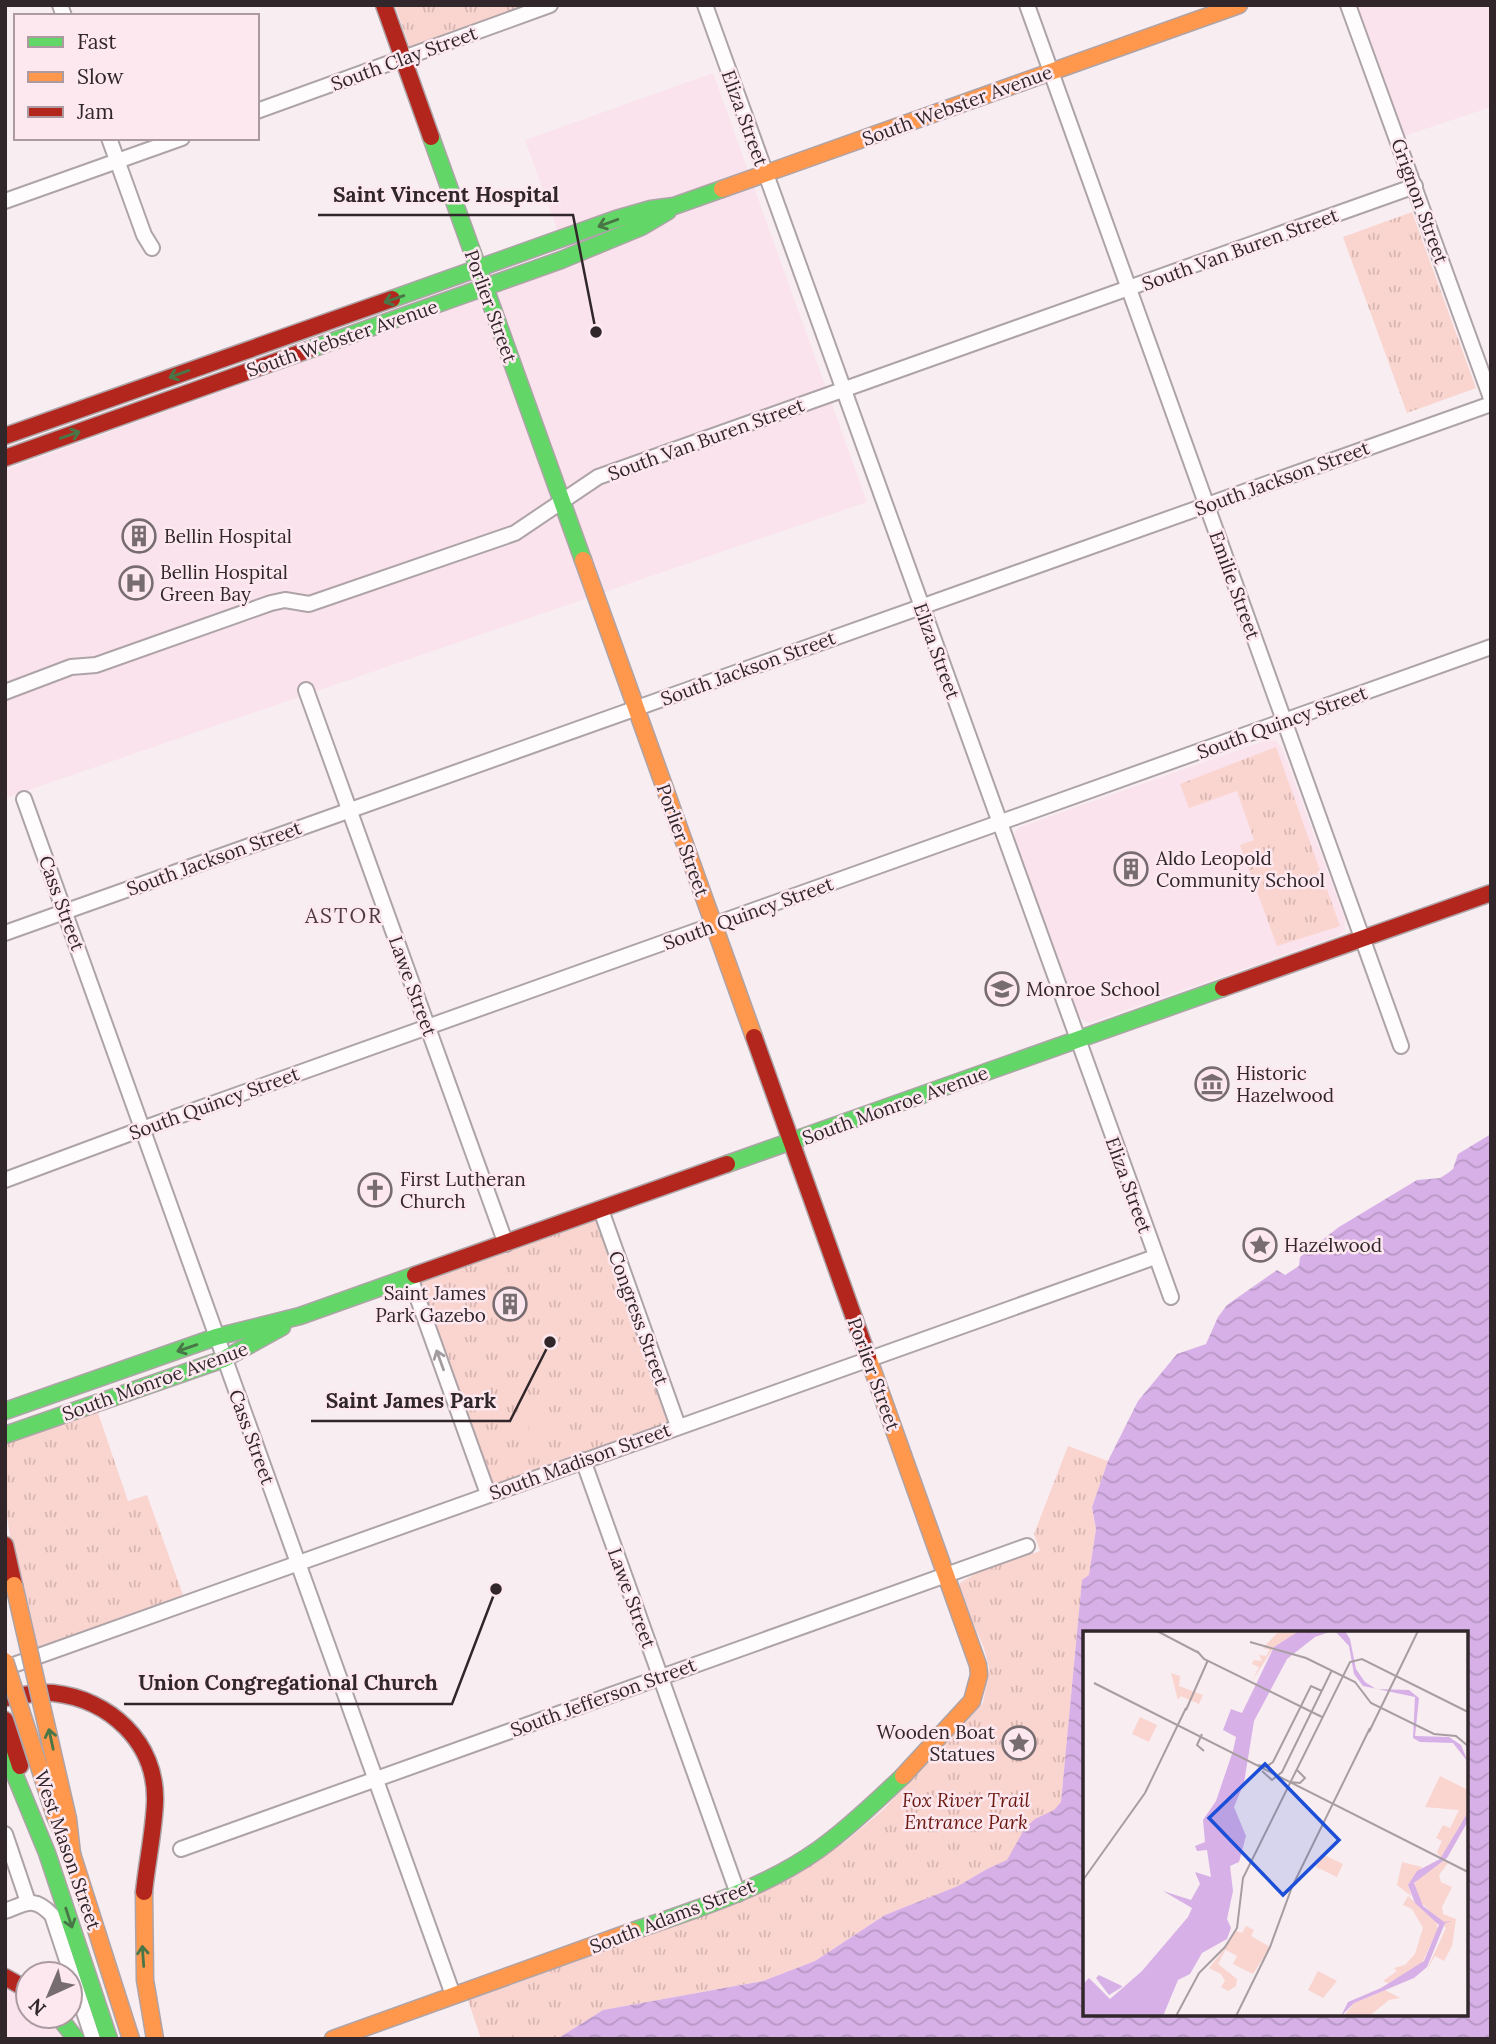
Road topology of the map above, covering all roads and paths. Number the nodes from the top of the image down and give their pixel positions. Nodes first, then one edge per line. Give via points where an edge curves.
1 (384, 5) edge
2 (550, 5) edge
3 (705, 5) edge
4 (1027, 5) edge
5 (1240, 5) edge
6 (1348, 5) edge
7 (402, 58) junction
8 (1051, 71) junction
9 (259, 110) edge
10 (110, 140) edge
11 (177, 140) edge
12 (117, 162) junction
13 (765, 173) junction
14 (1415, 186) junction
15 (5, 201) edge
16 (674, 206) junction
17 (152, 248) dead end
18 (478, 270) junction
19 (484, 288) junction
20 (1129, 288) junction
21 (843, 390) junction
22 (1491, 398) edge
23 (1491, 404) edge
24 (5, 436) edge
25 (5, 458) edge
26 (562, 502) junction
27 (1207, 505) junction
28 (921, 607) junction
29 (1491, 647) edge
30 (306, 690) dead end
31 (5, 692) edge
32 (635, 708) junction
33 (1284, 721) junction
34 (24, 799) dead end
35 (350, 810) junction
36 (999, 823) junction
37 (1491, 894) edge
38 (65, 911) junction
39 (713, 925) junction
40 (5, 933) edge
41 (1362, 939) junction
42 (428, 1027) junction
43 (1077, 1041) junction
44 (1401, 1046) dead end
45 (142, 1129) junction
46 (791, 1142) junction
47 (5, 1180) edge
48 (601, 1210) junction
49 (506, 1244) junction
50 (1155, 1257) junction
51 (410, 1277) junction
52 (1171, 1297) dead end
53 (300, 1316) junction
54 (216, 1337) junction
55 (869, 1358) junction
56 (224, 1359) junction
57 (5, 1411) edge
58 (678, 1426) junction
59 (5, 1435) edge
60 (583, 1460) junction
61 (488, 1494) junction
62 (5, 1545) edge
63 (1027, 1546) dead end
64 (298, 1562) junction
65 (946, 1575) junction
66 (5, 1661) edge
67 (5, 1668) edge
68 (979, 1675) joint
69 (660, 1676) junction
70 (5, 1698) edge
71 (5, 1720) edge
72 (5, 1751) edge
73 (375, 1778) junction
74 (5, 1834) edge
75 (181, 1849) dead end
76 (47, 1853) junction
77 (72, 1854) junction
78 (738, 1894) junction
79 (28, 1902) junction
80 (5, 1911) edge
81 (453, 1995) junction
82 (93, 2039) edge
83 (108, 2039) edge
84 (131, 2039) edge
85 (155, 2039) edge
86 (333, 2039) edge

1 - 7 main road, Porlier Street
2 - 7 street, South Clay Street
3 - 13 street, Eliza Street
4 - 8 street, Emilie Street
5 - 8 main road, South Webster Avenue
6 - 14 street, Grignon Street
7 - 9 street, South Clay Street
7 - 18 main road, Porlier Street
8 - 13 main road, South Webster Avenue
8 - 20 street, Emilie Street
10 - 12 street
11 - 12 street
12 - 15 street
12 - 17 street
13 - 16 main road, South Webster Avenue
13 - 21 street, Eliza Street
14 - 20 street, South Van Buren Street
14 - 22 street, Grignon Street
16 -> 18 main road, South Webster Avenue via 617,219
16 - 19 main road, South Webster Avenue via 639,228
18 - 19 main road, Porlier Street
18 -> 24 main road, South Webster Avenue
25 -> 19 main road, South Webster Avenue
19 - 26 main road, Porlier Street
20 - 21 street, South Van Buren Street
20 - 27 street, Emilie Street
21 - 26 street, South Van Buren Street via 598,477
21 - 28 street, Eliza Street
23 - 27 street, South Jackson Street
26 - 31 street, South Van Buren Street via 515,533 309,604 271,603
26 - 32 main road, Porlier Street
27 - 28 street, South Jackson Street
27 - 33 street, Emilie Street
28 - 32 street, South Jackson Street
28 - 36 street, Eliza Street
29 - 33 street, South Quincy Street
30 - 35 street, Lawe Street
32 - 35 street, South Jackson Street
32 - 39 main road, Porlier Street
33 - 36 street, South Quincy Street
33 - 41 street, Emilie Street
34 - 38 street, Cass Street
35 - 38 street, South Jackson Street
35 - 42 street, Lawe Street
36 - 39 street, South Quincy Street
36 - 43 street, Eliza Street
37 - 41 main road, South Monroe Avenue
38 - 40 street, South Jackson Street
38 - 45 street, Cass Street
39 - 42 street, South Quincy Street
39 - 46 main road, Porlier Street
41 - 43 main road, South Monroe Avenue
41 - 44 street, Emilie Street
42 - 45 street, South Quincy Street
42 - 49 street, Lawe Street
43 - 46 main road, South Monroe Avenue
43 - 50 street, Eliza Street
45 - 47 street, South Quincy Street
45 - 54 street, Cass Street
46 - 48 main road, South Monroe Avenue
46 - 55 main road, Porlier Street
48 - 49 main road, South Monroe Avenue
48 - 58 street, Congress Street
49 - 51 main road, South Monroe Avenue
50 - 52 street, Eliza Street
50 - 55 street, South Madison Street
51 - 53 main road, South Monroe Avenue
61 -> 51 street
53 - 54 main road, South Monroe Avenue
53 - 56 main road, South Monroe Avenue
54 - 56 street, Cass Street
54 -> 57 main road, South Monroe Avenue
55 - 58 street, South Madison Street
55 - 65 main road, Porlier Street
56 - 59 main road, South Monroe Avenue
56 - 64 street, Cass Street
58 - 60 street, South Madison Street
60 - 61 street, South Madison Street
60 - 69 street, Lawe Street
61 - 64 street, South Madison Street
77 -> 62 main road, bridge via 68,1819
63 - 65 street, South Jefferson Street
64 - 67 street, South Madison Street
64 - 73 street, Cass Street
65 - 68 main road, Porlier Street
65 - 69 street, South Jefferson Street
66 - 77 main road, West Mason Street, bridge via 55,1816
68 - 78 main road, South Adams Street via 965,1711 870,1807 802,1860
69 - 73 street, South Jefferson Street
69 - 78 street, Lawe Street
85 -> 70 main road via 142,1923 155,1802 148,1760 126,1724 90,1701 51,1692
71 - 76 main road, West Mason Street
72 - 76 main road
73 - 75 street, South Jefferson Street
73 - 81 street, Cass Street
74 - 79 street
76 -> 83 main road, West Mason Street
77 - 84 main road, West Mason Street
78 - 81 main road, South Adams Street
79 - 80 street
79 - 82 street via 41,1904 54,1921
81 - 86 main road, South Adams Street

